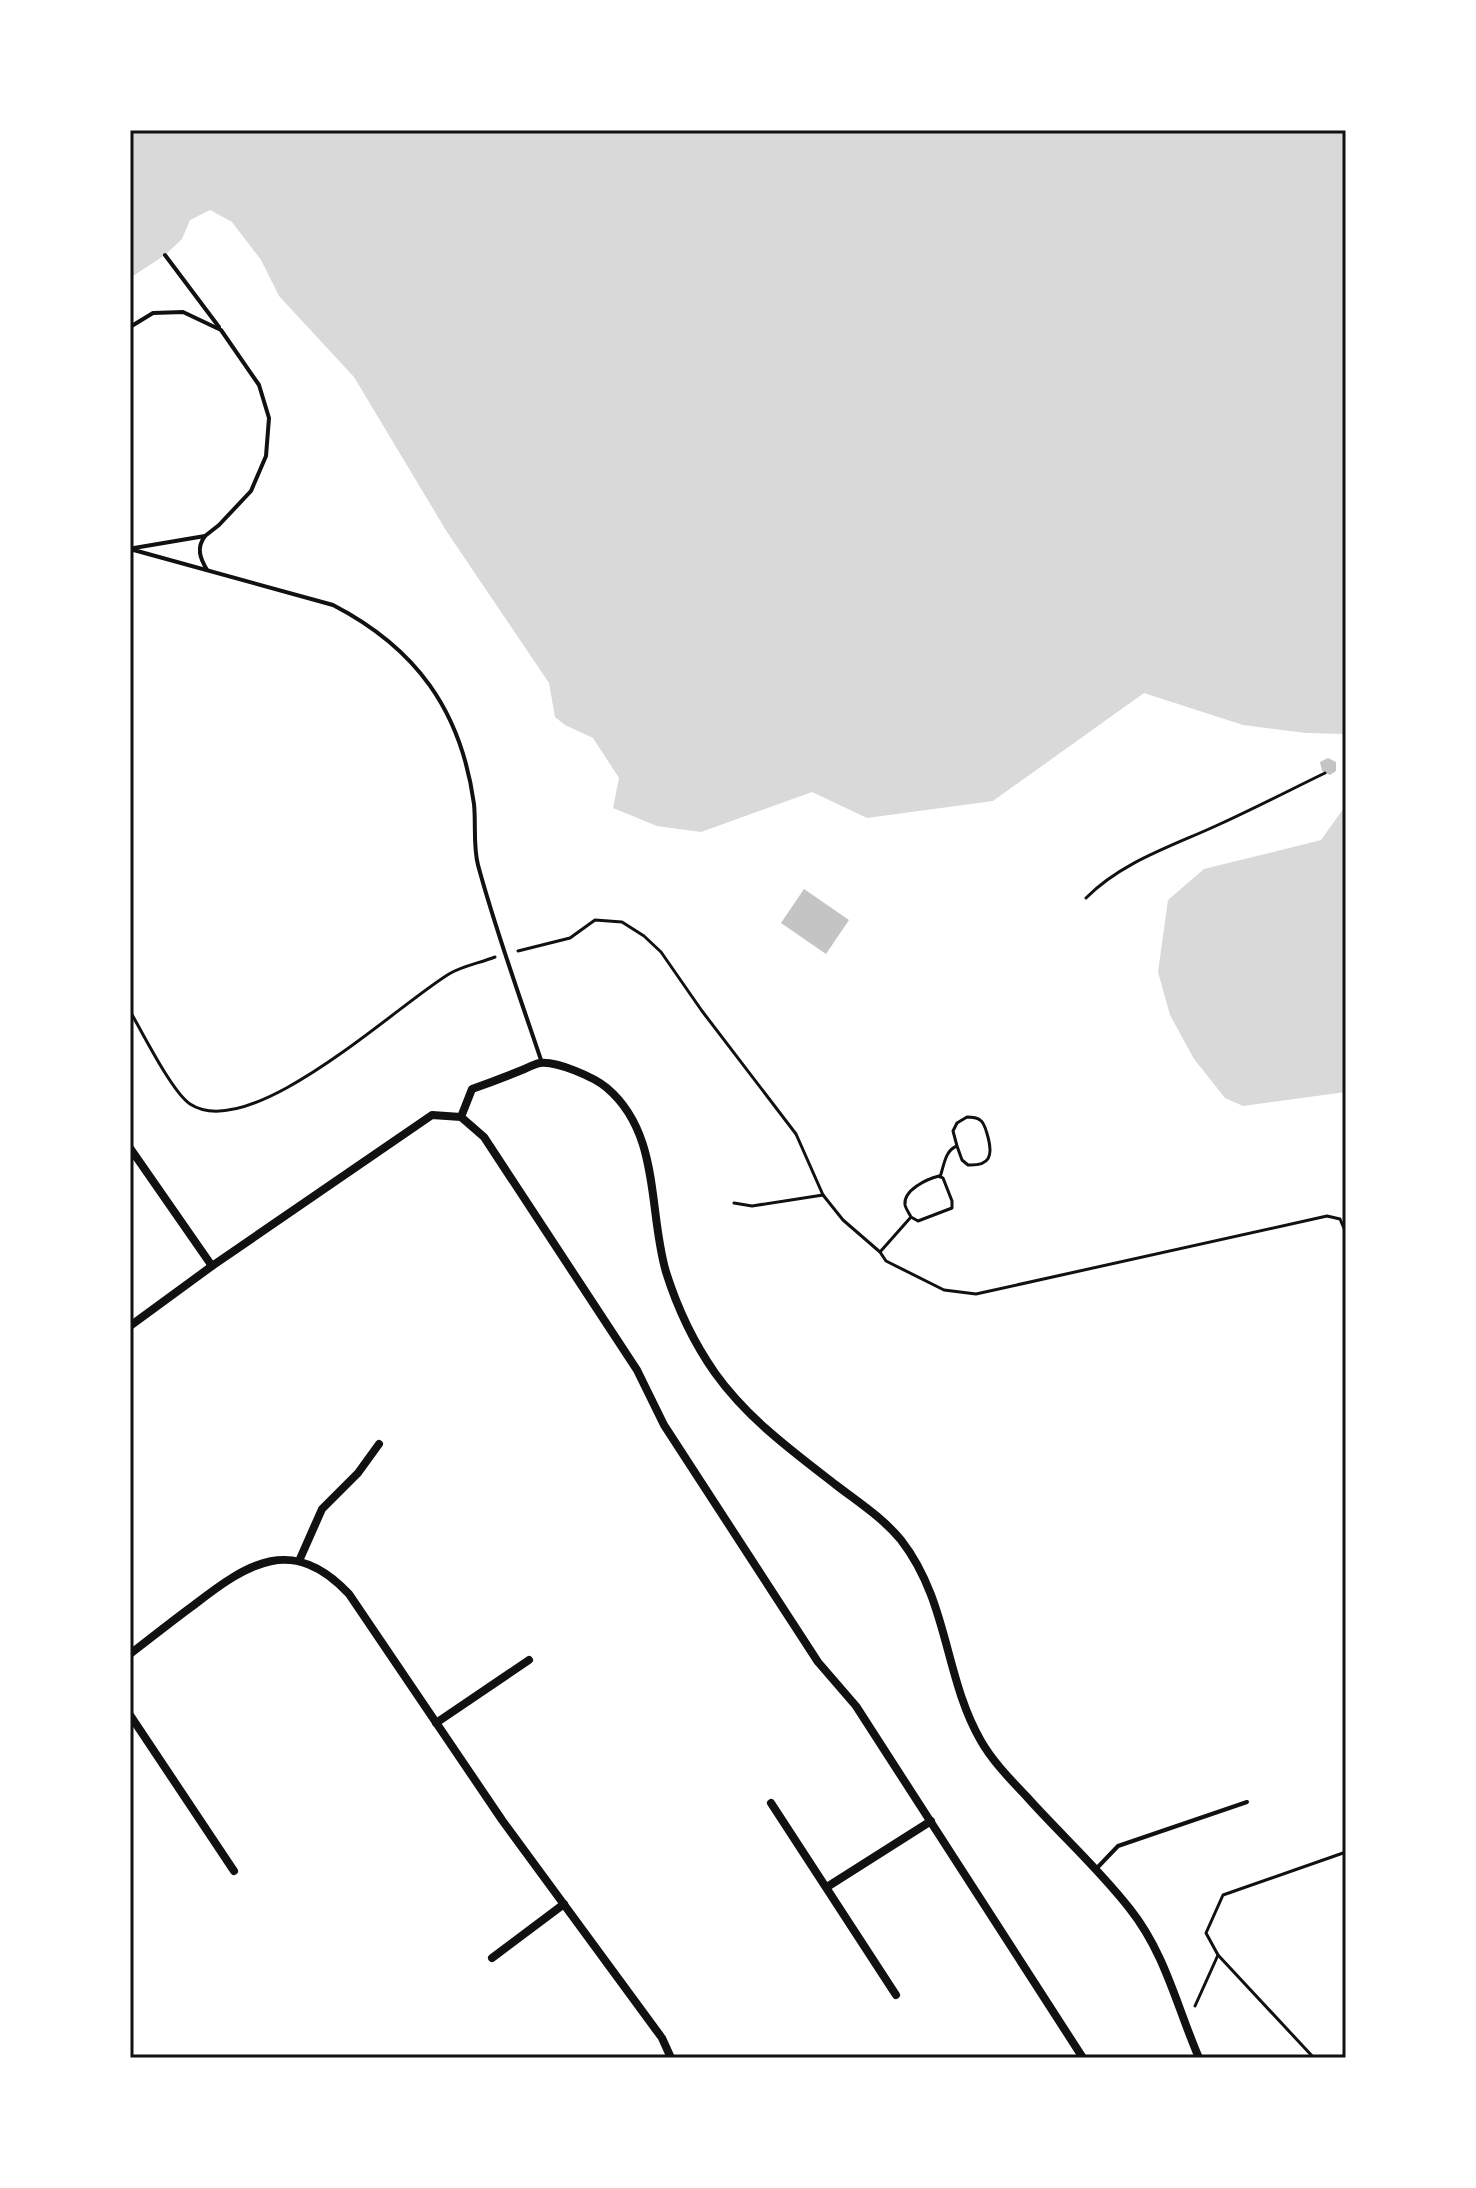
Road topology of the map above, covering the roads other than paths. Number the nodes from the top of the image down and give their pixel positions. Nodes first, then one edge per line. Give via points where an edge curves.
1 (165, 255) dead end
2 (130, 327) edge
3 (221, 330) junction
4 (205, 536) junction
5 (130, 549) edge
6 (207, 570) junction
7 (542, 1063) junction
8 (461, 1117) junction
9 (130, 1148) edge
10 (212, 1266) junction
11 (130, 1326) edge
12 (379, 1444) dead end
13 (299, 1561) junction
14 (130, 1654) edge
15 (529, 1660) dead end
16 (130, 1715) edge
17 (436, 1723) junction
18 (1247, 1802) dead end
19 (771, 1803) dead end
20 (931, 1821) junction
21 (1095, 1869) junction
22 (234, 1871) dead end
23 (827, 1887) junction
24 (564, 1904) junction
25 (492, 1958) dead end
26 (896, 1995) dead end
27 (671, 2058) edge
28 (1083, 2058) edge
29 (1199, 2058) edge

1 - 3 lane
2 - 3 lane via 153,313 183,312
3 - 4 lane via 259,385 269,418 266,456 251,491
4 - 5 lane
4 - 6 lane via 199,552
5 - 6 lane
6 - 7 lane via 333,605 391,641 416,666 453,725 466,759 477,861
7 - 8 street via 472,1089
7 - 21 street via 582,1072 606,1087 632,1116 649,1171 666,1271 715,1372 769,1432 898,1537 919,1566 934,1601 967,1712 981,1741
8 - 10 street via 432,1115
8 - 20 street via 484,1137 637,1370 664,1425 818,1662 856,1706
9 - 10 street
10 - 11 street
12 - 13 street via 322,1509
13 - 14 street via 279,1559 240,1572
13 - 17 street via 335,1578 349,1594
15 - 17 street
16 - 22 street
17 - 24 street
18 - 21 lane via 1118,1846
19 - 23 street
20 - 23 street
20 - 28 street
21 - 29 street via 1129,1908 1162,1960
23 - 26 street
24 - 25 street
24 - 27 street via 662,2038

